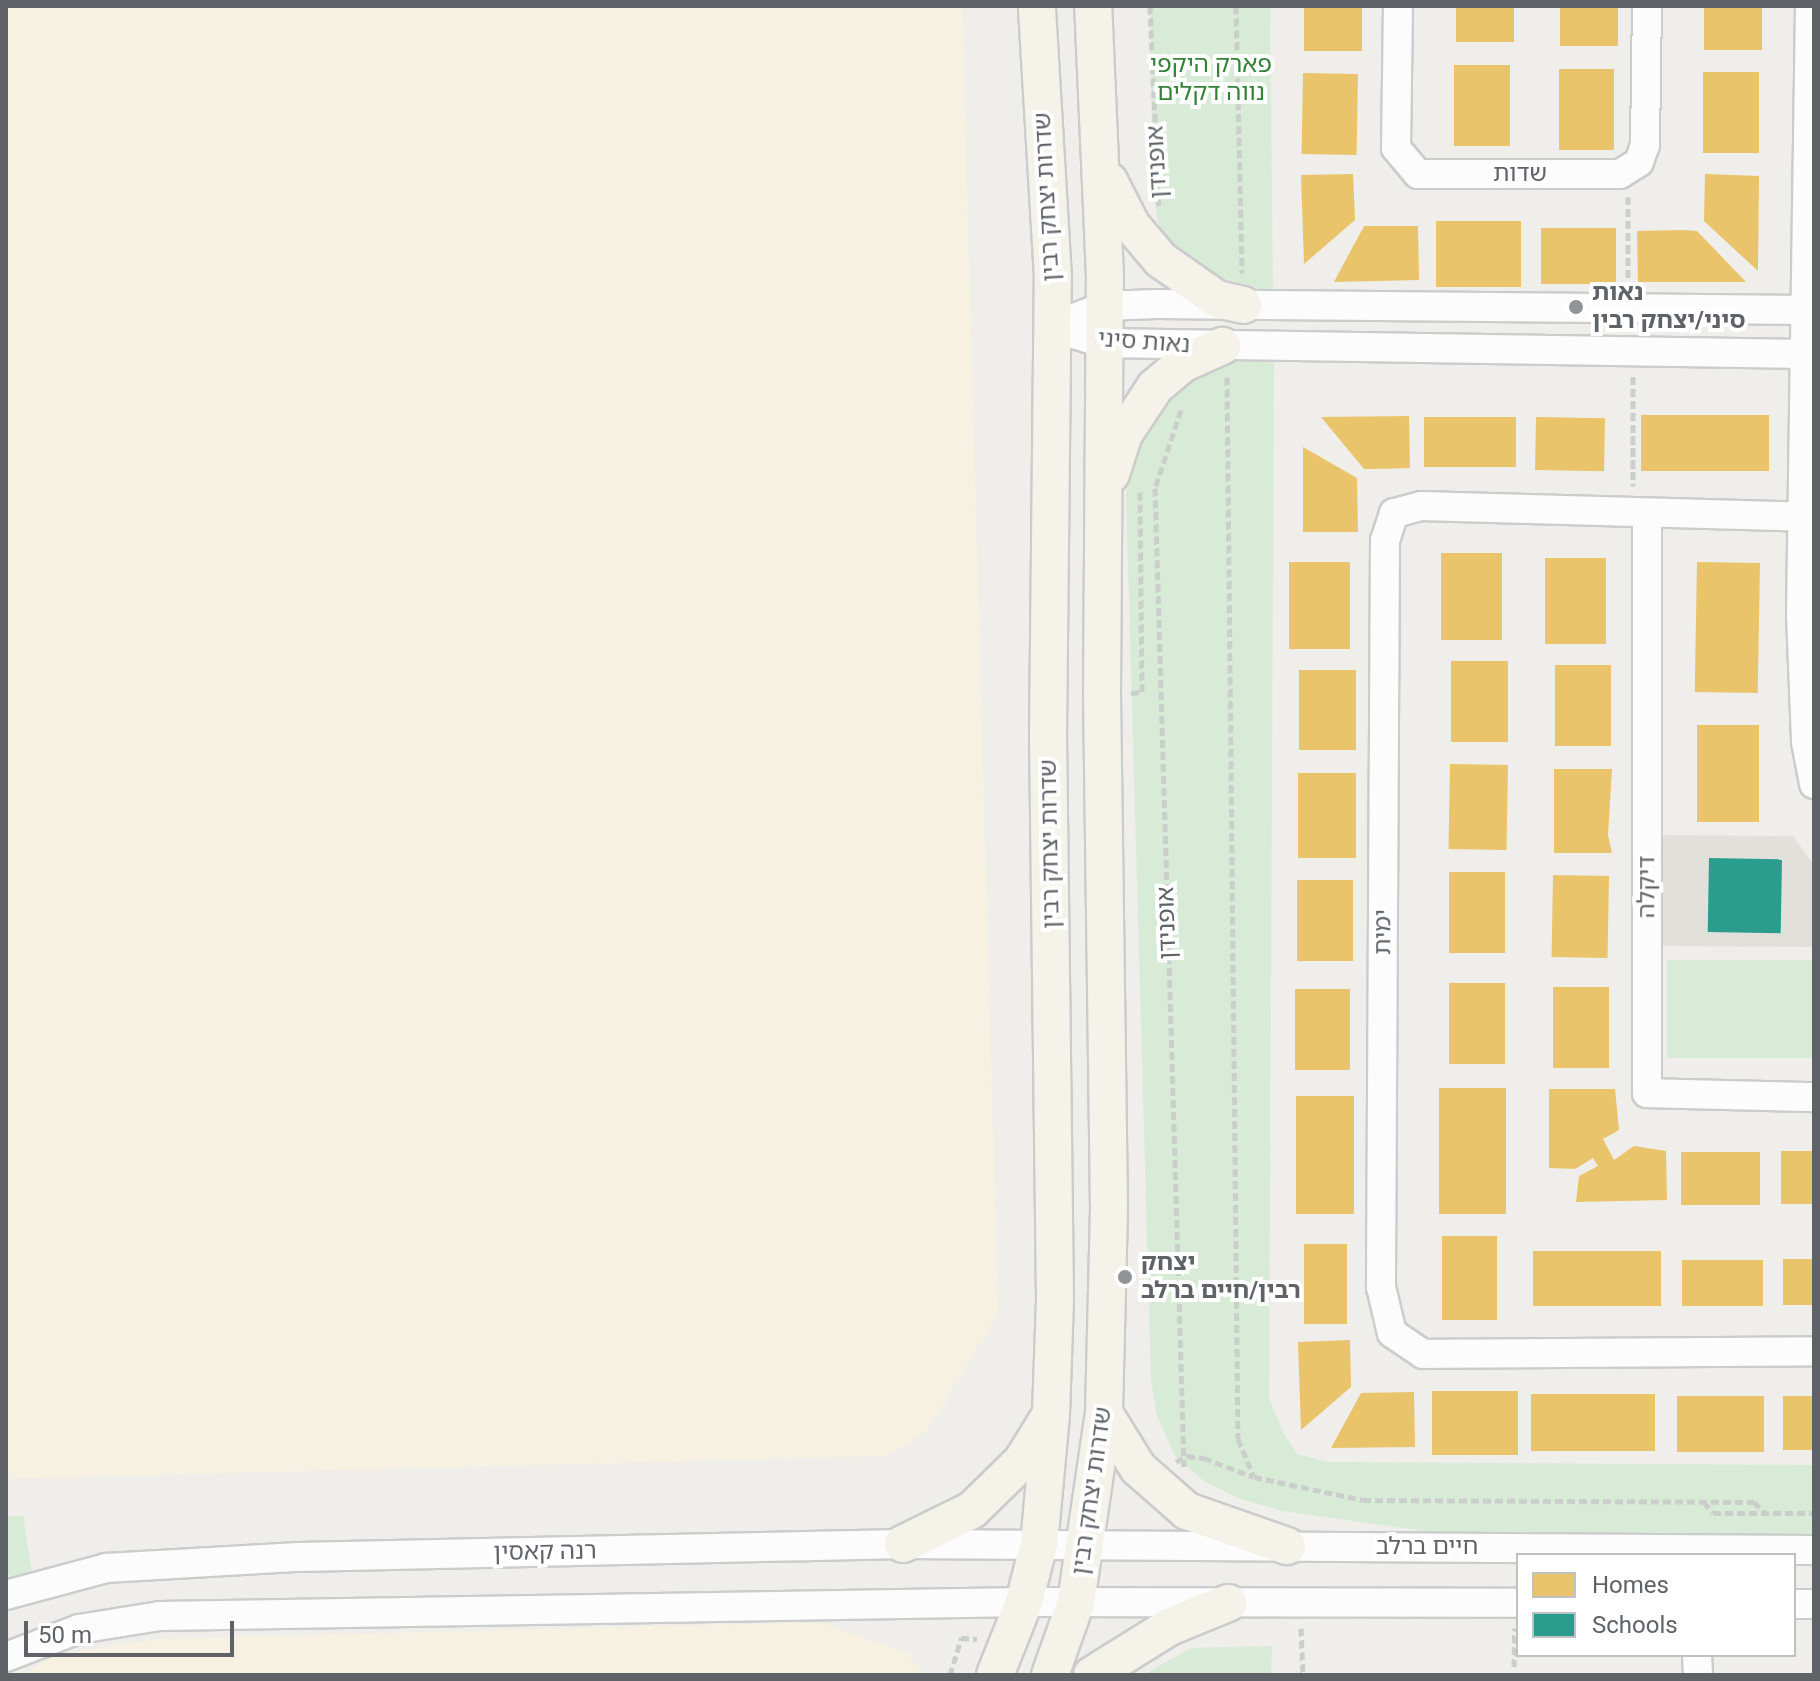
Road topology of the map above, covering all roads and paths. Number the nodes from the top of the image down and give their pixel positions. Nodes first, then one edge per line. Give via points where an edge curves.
1 (1037, 6) edge
2 (1093, 6) edge
3 (1150, 6) edge
4 (1236, 6) edge
5 (1398, 6) edge
6 (1647, 6) edge
7 (1811, 9) edge
8 (1628, 169) junction
9 (1104, 170) junction
10 (1160, 213) dead end
11 (1243, 305) junction
12 (1105, 306) junction
13 (1628, 308) junction
14 (1806, 310) junction
15 (1051, 327) junction
16 (1103, 343) junction
17 (1633, 351) junction
18 (1805, 354) junction
19 (1221, 359) junction
20 (1186, 395) dead end
21 (1179, 403) dead end
22 (1172, 411) dead end
23 (1142, 473) dead end
24 (1102, 502) junction
25 (1640, 514) junction
26 (1808, 517) edge
27 (1801, 615) junction
28 (1814, 672) edge
29 (1142, 692) dead end
30 (1814, 784) edge
31 (1814, 1097) edge
32 (1814, 1351) edge
33 (1104, 1413) junction
34 (1051, 1414) junction
35 (1254, 1477) junction
36 (1703, 1501) junction
37 (1814, 1513) edge
38 (1766, 1514) junction
39 (903, 1544) junction
40 (1039, 1544) junction
41 (1087, 1544) junction
42 (1287, 1546) junction
43 (1814, 1550) edge
44 (6, 1595) edge
45 (1024, 1602) junction
46 (1076, 1602) junction
47 (1228, 1603) junction
48 (1300, 1603) junction
49 (1516, 1603) edge
50 (978, 1639) dead end
51 (6, 1657) edge
52 (1514, 1667) dead end
53 (950, 1675) edge
54 (995, 1675) edge
55 (1050, 1675) edge
56 (1092, 1675) edge
57 (1303, 1675) edge

1 - 15 main road, שדרות יצחק רבין
2 - 9 main road, שדרות יצחק רבין
3 - 10 path, אופנידן
4 - 11 path
5 - 8 street, שדות via 1396,148 1418,174 1620,174
6 - 8 street via 1645,145 1639,162
7 - 14 street
8 - 13 path
9 - 11 main road via 1132,226 1161,260 1217,299
9 - 12 main road, שדרות יצחק רבין
11 - 12 street, נאות סיני
11 - 13 street, נאות סיני
12 - 15 street, נאות סיני
12 - 16 main road, שדרות יצחק רבין
13 - 14 street, נאות סיני
14 - 18 street
15 - 16 street, נאות סיני
15 - 34 main road, שדרות יצחק רבין
16 - 19 street, נאות סיני
16 - 24 main road, שדרות יצחק רבין
17 - 18 street, נאות סיני
17 - 19 street, נאות סיני
17 - 25 path
18 - 26 street
19 - 24 main road via 1184,363 1139,406
19 - 35 path via 1227,368 1238,1439
20 - 35 path, אופנידן via 1155,488 1187,1456
21 - 22 path
23 - 29 path
24 - 33 main road, שדרות יצחק רבין via 1109,1208
25 - 26 street, ימית
25 - 31 street, דיקלה via 1647,1093
25 - 32 street, ימית via 1421,506 1394,513 1389,524 1381,1271 1385,1313 1392,1333 1423,1354
26 - 27 street
27 - 28 street
27 - 30 street via 1806,742
33 - 41 main road, שדרות יצחק רבין
33 - 42 main road via 1138,1468 1187,1511
34 - 39 main road via 1022,1461 972,1510
34 - 40 main road, שדרות יצחק רבין
35 - 36 path via 1363,1500
36 - 38 path via 1754,1502
36 - 38 path via 1713,1513
37 - 38 path
39 - 40 street, רנה קאסין
39 - 44 street, רנה קאסין via 156,1561 66,1576
40 - 41 street, רנה קאסין
40 - 45 main road, שדרות יצחק רבין
41 - 42 street, חיים ברלב
41 - 46 main road, שדרות יצחק רבין
42 - 43 street, חיים ברלב
45 - 46 street
45 - 51 street via 160,1616 79,1629
45 - 54 main road, שדרות יצחק רבין
46 - 47 street
46 - 55 main road, שדרות יצחק רבין
47 - 48 street
47 - 56 main road via 1159,1632
48 - 49 street
48 - 57 path
49 - 52 path
50 - 53 path via 961,1638

